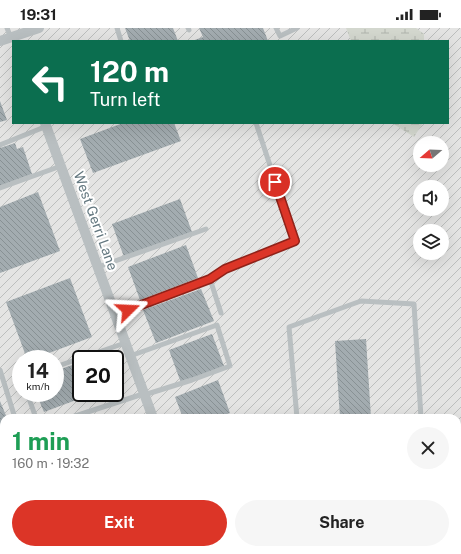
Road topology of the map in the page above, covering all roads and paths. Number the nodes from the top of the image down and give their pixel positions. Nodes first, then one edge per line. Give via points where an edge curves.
1 (7, 28) edge
2 (39, 28) edge
3 (118, 28) edge
4 (276, 28) edge
5 (297, 28) edge
6 (12, 40) edge
7 (121, 40) edge
8 (0, 41) edge
9 (47, 124) edge
10 (256, 124) edge
11 (0, 145) edge
12 (61, 166) junction
13 (0, 188) edge
14 (206, 229) dead end
15 (98, 267) junction
16 (210, 279) junction
17 (221, 313) dead end
18 (115, 315) junction
19 (125, 342) junction
20 (130, 356) junction
21 (64, 364) edge
22 (0, 370) edge
23 (144, 395) junction
24 (30, 402) edge
25 (14, 414) edge
26 (35, 414) edge
27 (82, 414) edge
28 (151, 414) edge
29 (297, 414) edge
30 (421, 414) edge

1 - 6 lane
2 - 6 street
3 - 7 lane
4 - 5 lane via 280,36
6 - 8 street
9 - 11 lane
9 - 12 street, West Gerri Lane
10 - 16 lane via 295,241 225,269
12 - 13 lane
12 - 15 street, West Gerri Lane
14 - 15 lane
15 - 18 street, West Gerri Lane
16 - 17 lane
16 - 18 lane
18 - 19 street, West Gerri Lane
19 - 20 street, West Gerri Lane
19 - 21 lane
20 - 23 street, West Gerri Lane
20 - 23 lane via 217,325 230,366
22 - 25 lane
23 - 27 lane
23 - 28 street, West Gerri Lane
24 - 26 lane
29 - 30 lane via 289,327 361,301 414,304

